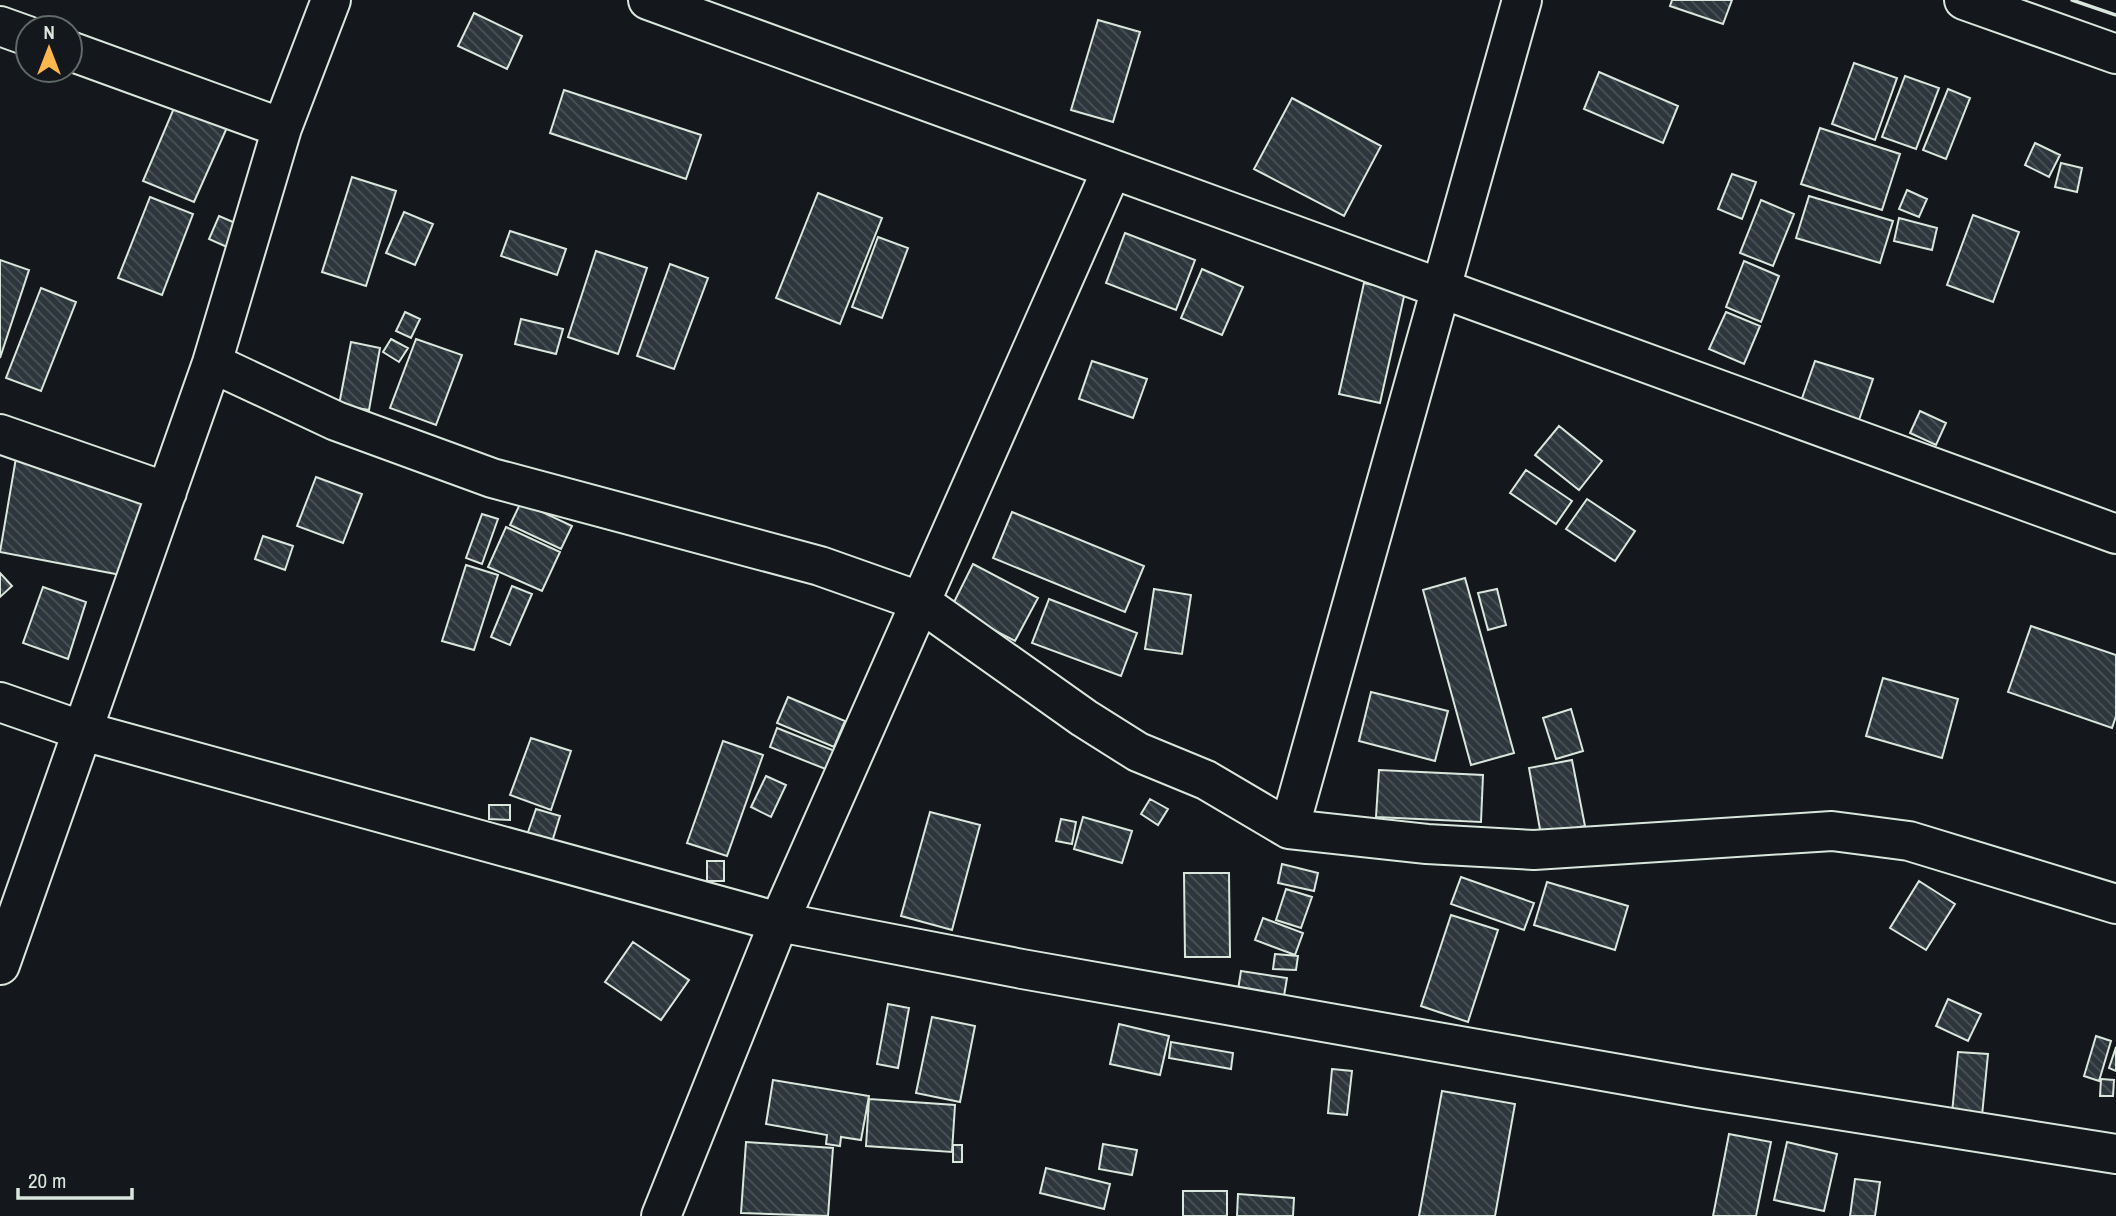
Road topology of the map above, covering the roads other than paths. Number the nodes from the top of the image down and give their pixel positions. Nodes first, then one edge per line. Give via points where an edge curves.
1 (331, 0) edge
2 (648, 0) edge
3 (1522, 0) edge
4 (1964, 0) edge
5 (2116, 54) edge
6 (84, 56) edge
7 (282, 128) junction
8 (1112, 169) junction
9 (1439, 288) junction
10 (212, 363) junction
11 (0, 434) edge
12 (167, 492) junction
13 (2116, 534) edge
14 (919, 601) junction
15 (0, 702) edge
16 (83, 731) junction
17 (1289, 829) junction
18 (2116, 904) edge
19 (779, 922) junction
20 (0, 965) edge
21 (2116, 1154) edge
22 (661, 1216) edge

1 - 7 street
2 - 8 street
3 - 9 street
4 - 5 street
6 - 7 street
7 - 10 street
8 - 9 street
8 - 14 street
9 - 13 street
9 - 17 street
10 - 12 street
10 - 14 street via 336,421 492,478 820,566
11 - 12 street
12 - 16 street
14 - 17 street via 1138,752 1206,780
14 - 19 street
15 - 16 street
16 - 19 street
16 - 20 street
17 - 18 street via 1534,850 1832,831 1909,841
19 - 21 street via 1036,972 1699,1088
19 - 22 street

